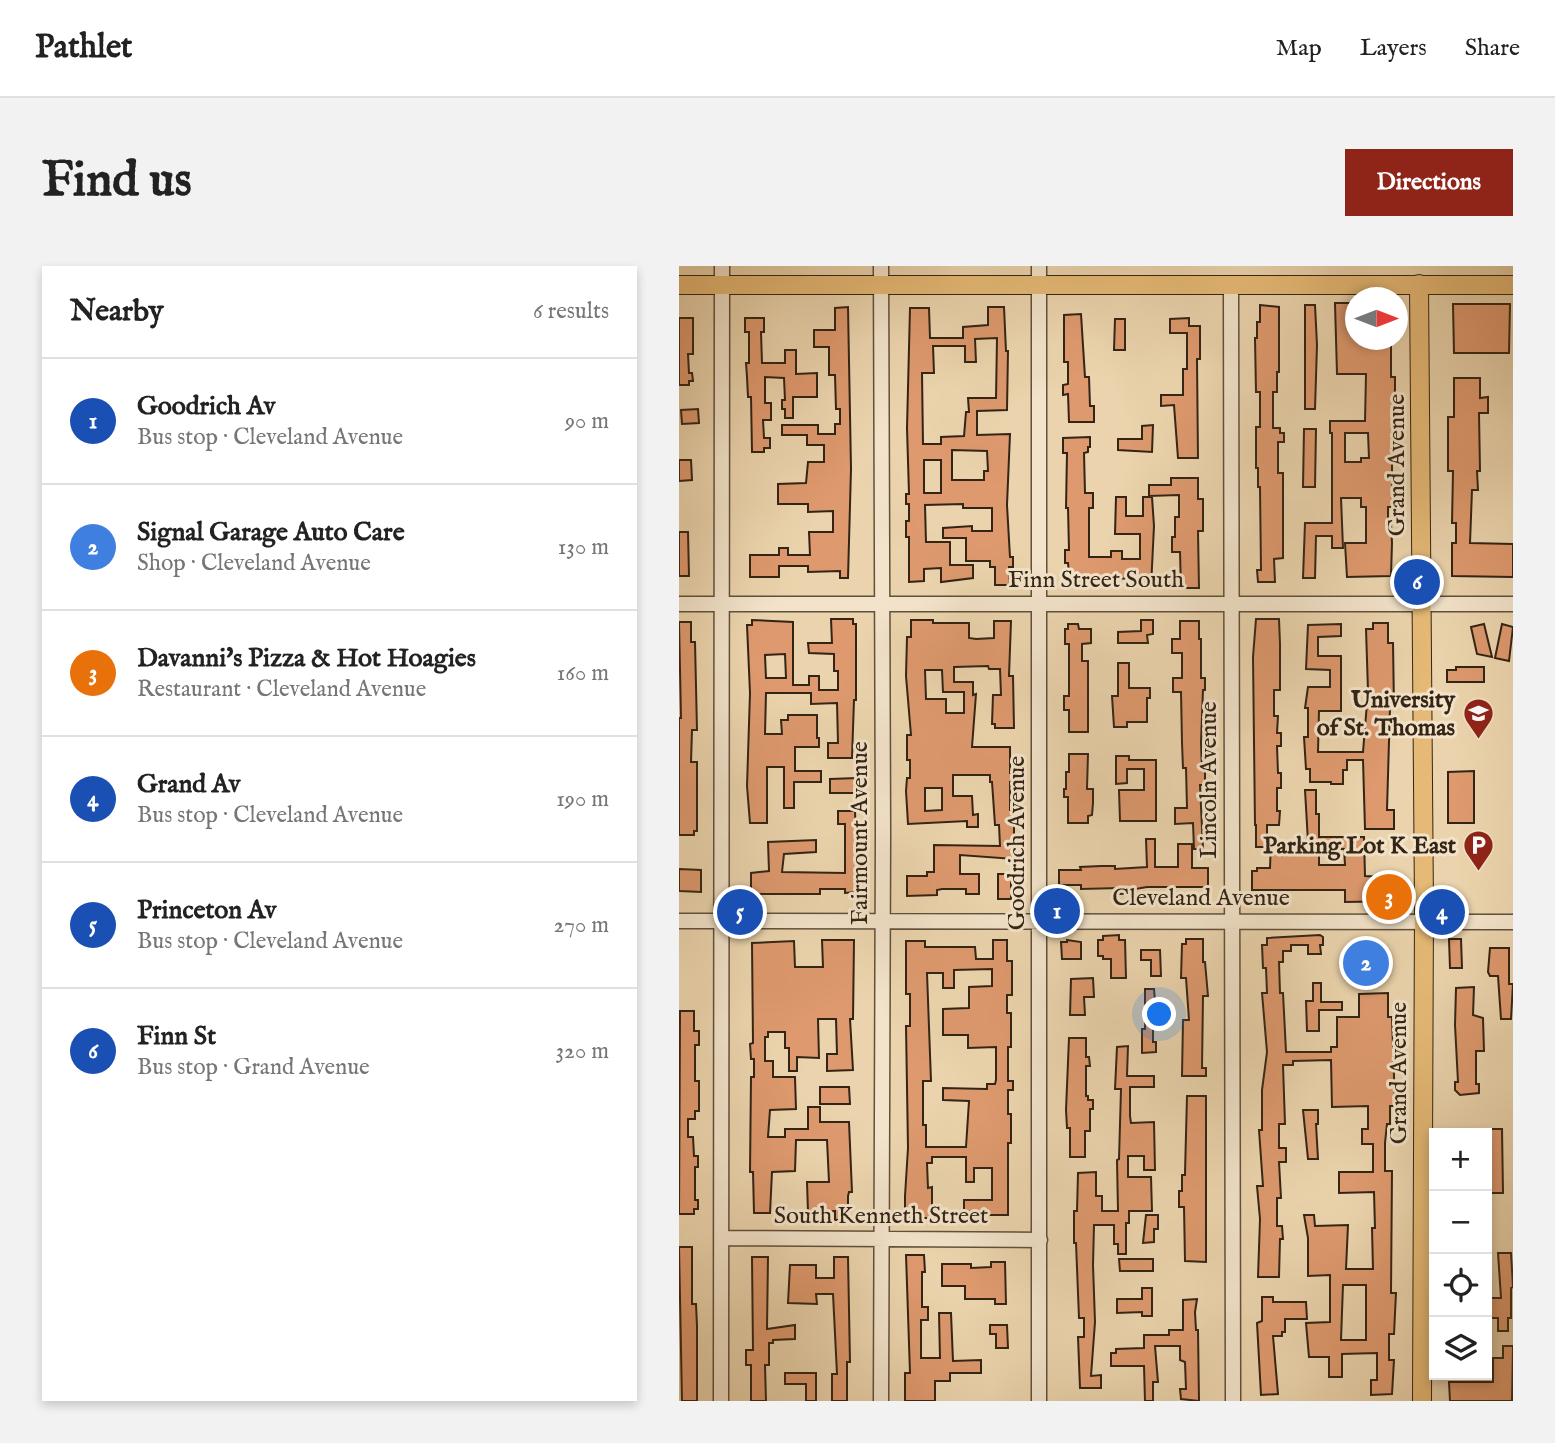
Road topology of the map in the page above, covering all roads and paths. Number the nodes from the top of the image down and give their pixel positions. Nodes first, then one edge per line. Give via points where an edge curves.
1 (722, 266) edge
2 (881, 266) edge
3 (1039, 275) edge
4 (880, 284) junction
5 (1419, 284) junction
6 (679, 285) edge
7 (722, 285) junction
8 (1231, 285) junction
9 (1513, 285) edge
10 (882, 603) junction
11 (1039, 603) junction
12 (1232, 603) junction
13 (1423, 603) junction
14 (679, 604) edge
15 (721, 604) junction
16 (1513, 604) edge
17 (679, 921) edge
18 (722, 921) junction
19 (882, 921) junction
20 (1039, 921) junction
21 (1232, 921) junction
22 (1424, 921) junction
23 (1513, 922) edge
24 (881, 1237) junction
25 (722, 1238) junction
26 (1039, 1240) junction
27 (721, 1401) edge
28 (881, 1401) edge
29 (1039, 1401) edge
30 (1233, 1401) edge
31 (1422, 1401) edge

1 - 7 street
2 - 4 street, Fairmount Avenue
3 - 4 main road
3 - 8 main road
3 - 11 street, Goodrich Avenue
4 - 7 main road
4 - 10 street, Fairmount Avenue
5 - 8 main road
5 - 9 main road
5 - 13 main road, Grand Avenue
6 - 7 main road
7 - 15 street
8 - 12 street, Lincoln Avenue
10 - 11 street, Finn Street South
10 - 15 street, Finn Street South
10 - 19 street, Fairmount Avenue
11 - 12 street, Finn Street South
11 - 20 street, Goodrich Avenue
12 - 13 street, Finn Street South
12 - 21 street, Lincoln Avenue
13 - 16 street, Finn Street South
13 - 22 main road, Grand Avenue
14 - 15 street, Finn Street South
15 - 18 street
17 - 18 street, Cleveland Avenue
18 - 19 street, Cleveland Avenue
18 - 25 street
19 - 20 street, Cleveland Avenue
19 - 24 street, Fairmount Avenue
20 - 21 street, Cleveland Avenue
20 - 26 street, Goodrich Avenue
21 - 22 street, Cleveland Avenue
21 - 30 street, Lincoln Avenue
22 - 23 street, Cleveland Avenue
22 - 31 main road, Grand Avenue
24 - 25 street, South Kenneth Street
24 - 26 street, South Kenneth Street
24 - 28 street, Fairmount Avenue
25 - 27 street
26 - 29 street, Goodrich Avenue

